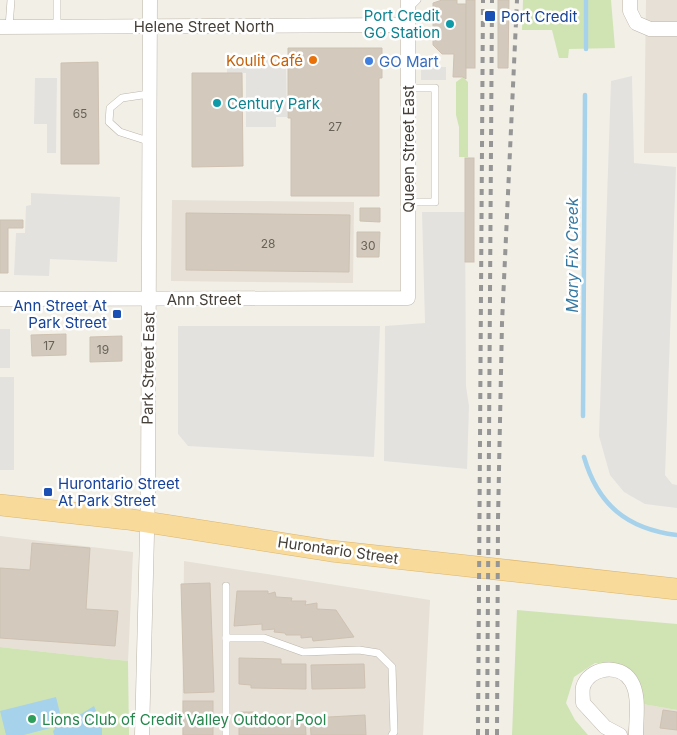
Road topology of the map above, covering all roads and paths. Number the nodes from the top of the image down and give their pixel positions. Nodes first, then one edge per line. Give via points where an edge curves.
1 (11, 0) edge
2 (57, 0) edge
3 (150, 0) edge
4 (630, 0) edge
5 (411, 3) edge
6 (407, 25) junction
7 (150, 26) junction
8 (4, 27) edge
9 (57, 27) junction
10 (677, 29) edge
11 (408, 88) junction
12 (149, 94) junction
13 (148, 141) junction
14 (408, 202) junction
15 (408, 298) joint
16 (0, 299) edge
17 (149, 299) junction
18 (0, 505) edge
19 (147, 522) junction
20 (226, 586) dead end
21 (677, 589) edge
22 (226, 638) junction
23 (142, 735) edge
24 (226, 735) edge
25 (392, 735) edge
26 (620, 735) edge
27 (636, 735) edge

1 - 8 lane
2 - 9 lane
3 - 7 street, Park Street East
4 - 10 street via 630,11 636,23 650,29
5 - 6 street, Queen Street East
6 - 7 street, Helene Street North
6 - 11 street, Queen Street East
7 - 9 street, Helene Street North
7 - 12 street, Park Street East
8 - 9 street, Helene Street North
11 - 14 street, Queen Street East
11 - 14 lane via 435,88 435,202
12 - 13 street, Park Street East
12 - 13 lane via 122,98 110,108 109,122 120,132
13 - 17 street, Park Street East
14 - 15 street, Queen Street East
15 - 17 street, Ann Street
16 - 17 street, Ann Street
17 - 19 street, Park Street East
18 - 19 main road, Hurontario Street
19 - 21 main road, Hurontario Street via 331,551
19 - 23 street, Park Street East
20 - 22 lane
22 - 24 lane
22 - 25 lane via 264,638 303,652 359,650 378,654 392,667
26 - 27 street via 605,727 582,703 582,688 586,681 608,668 620,670 636,693

